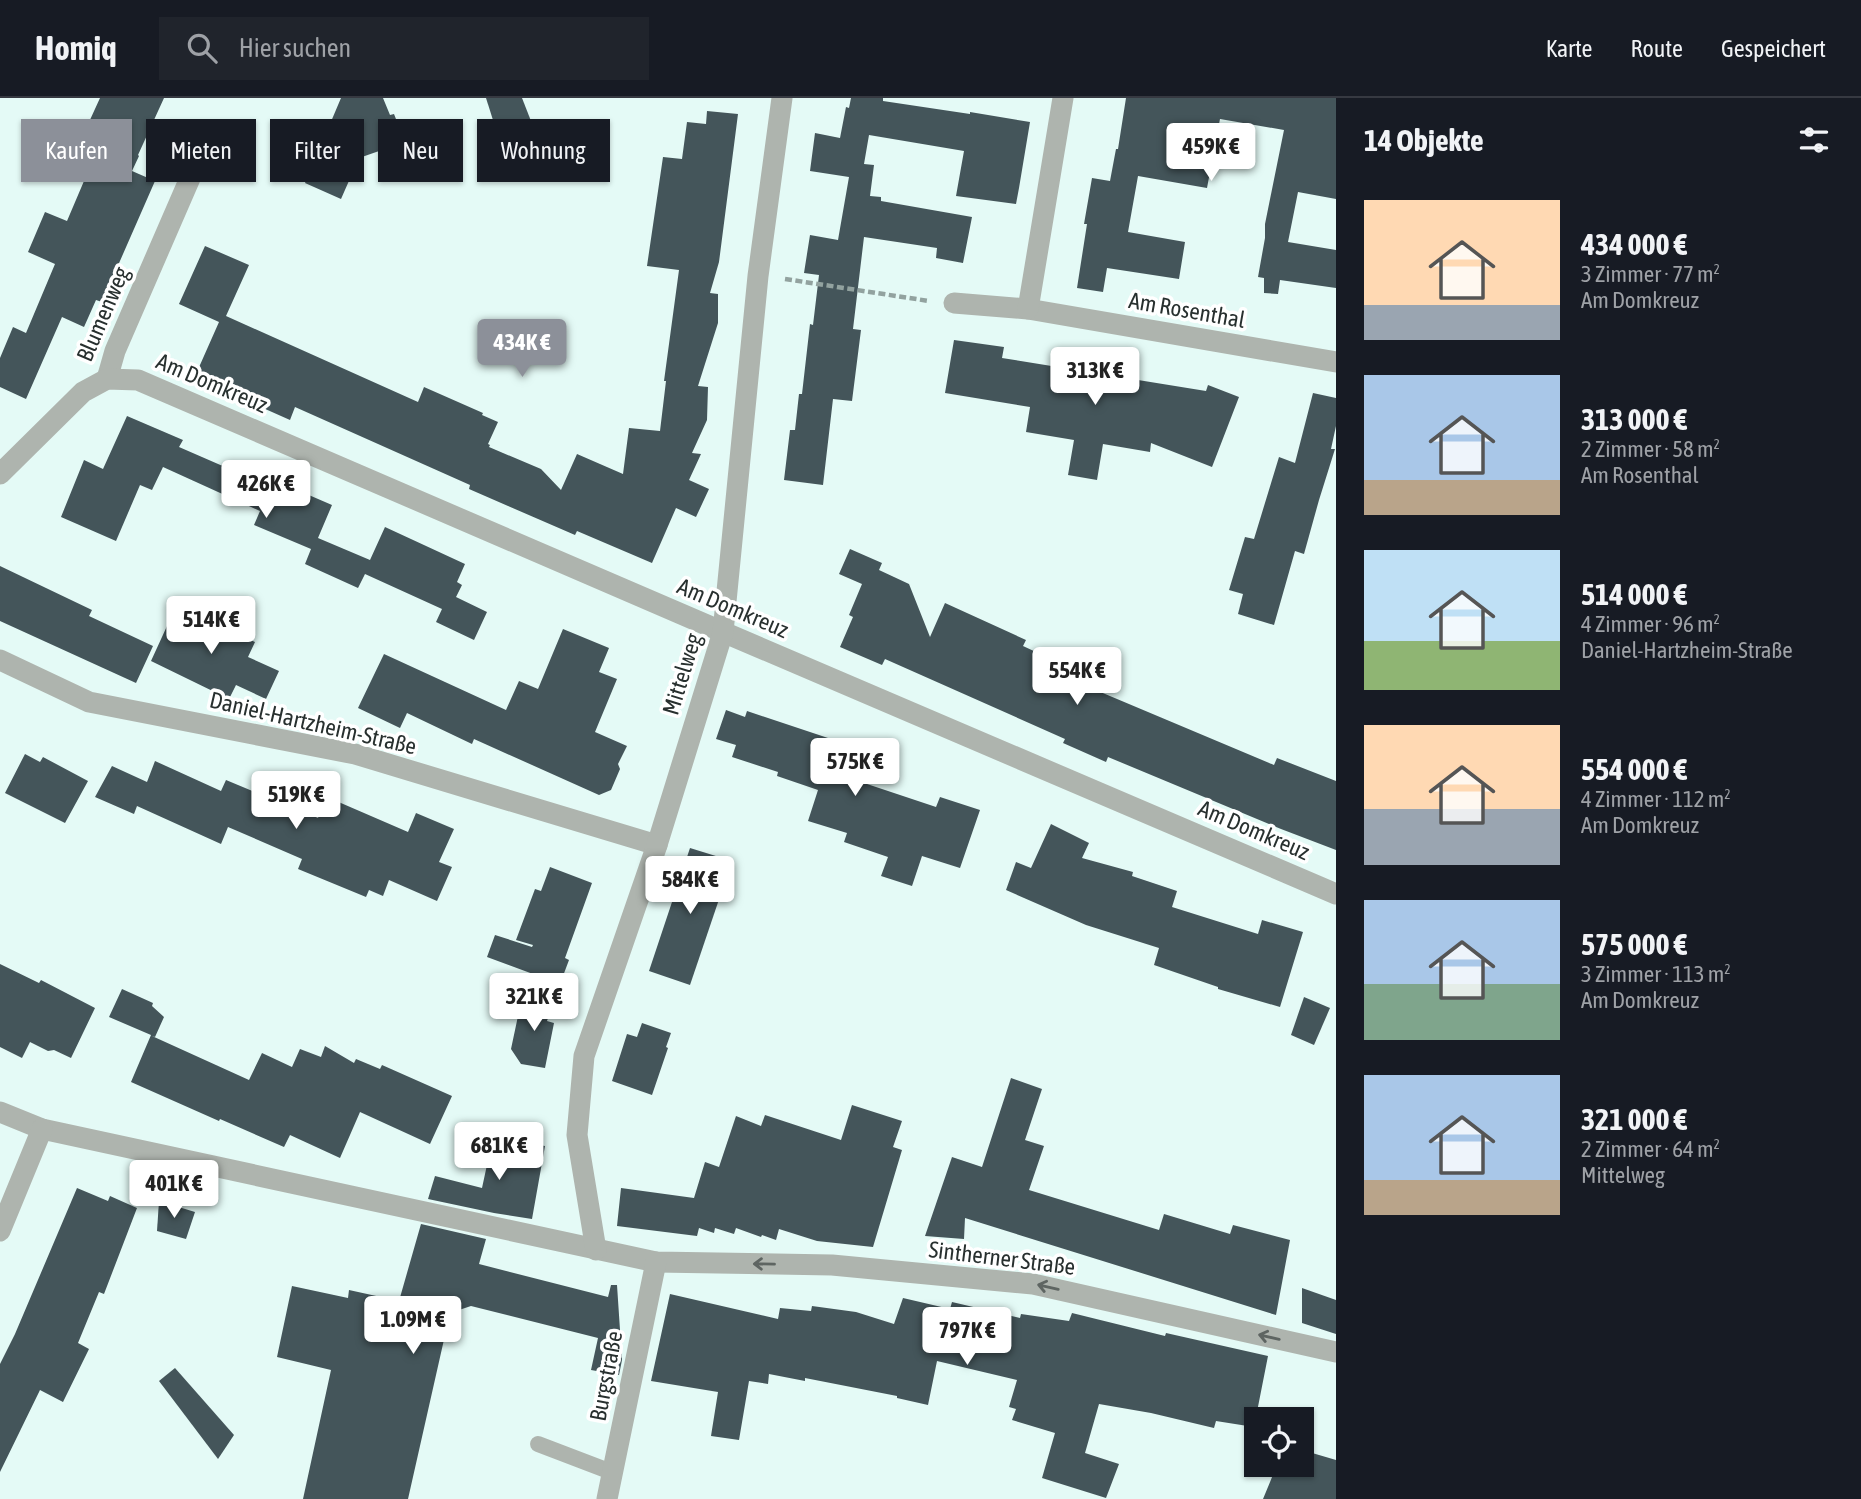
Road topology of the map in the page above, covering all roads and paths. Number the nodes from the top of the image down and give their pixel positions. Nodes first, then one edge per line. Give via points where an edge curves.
1 (782, 98) edge
2 (1063, 98) edge
3 (189, 182) edge
4 (758, 275) junction
5 (954, 303) joint
6 (1028, 309) junction
7 (1336, 362) edge
8 (107, 379) junction
9 (0, 474) edge
10 (723, 632) junction
11 (0, 660) edge
12 (657, 845) junction
13 (1336, 894) edge
14 (0, 1112) edge
15 (43, 1129) junction
16 (0, 1231) edge
17 (596, 1250) junction
18 (656, 1262) junction
19 (1336, 1352) edge
20 (538, 1444) dead end
21 (614, 1473) junction
22 (607, 1499) edge

1 - 4 street, Mittelweg
2 - 6 street
3 - 8 street, Blumenweg
4 - 5 path
4 - 10 street, Mittelweg
5 - 6 street, Am Rosenthal
6 - 7 street, Am Rosenthal
8 - 9 street, Blumenweg via 83,392
8 - 10 street, Am Domkreuz via 138,380
10 - 12 street, Mittelweg
10 - 13 street, Am Domkreuz
11 - 12 street, Daniel-Hartzheim-Straße via 89,702 355,754
12 - 17 street, Mittelweg via 584,1056 577,1135
14 - 15 street, Sintherner Straße
15 - 16 street
15 - 17 street, Sintherner Straße
17 - 18 street, Sintherner Straße
19 -> 18 street, Sintherner Straße via 1033,1283 832,1265
18 - 21 street, Burgstraße
20 - 21 lane
21 - 22 street, Burgstraße

